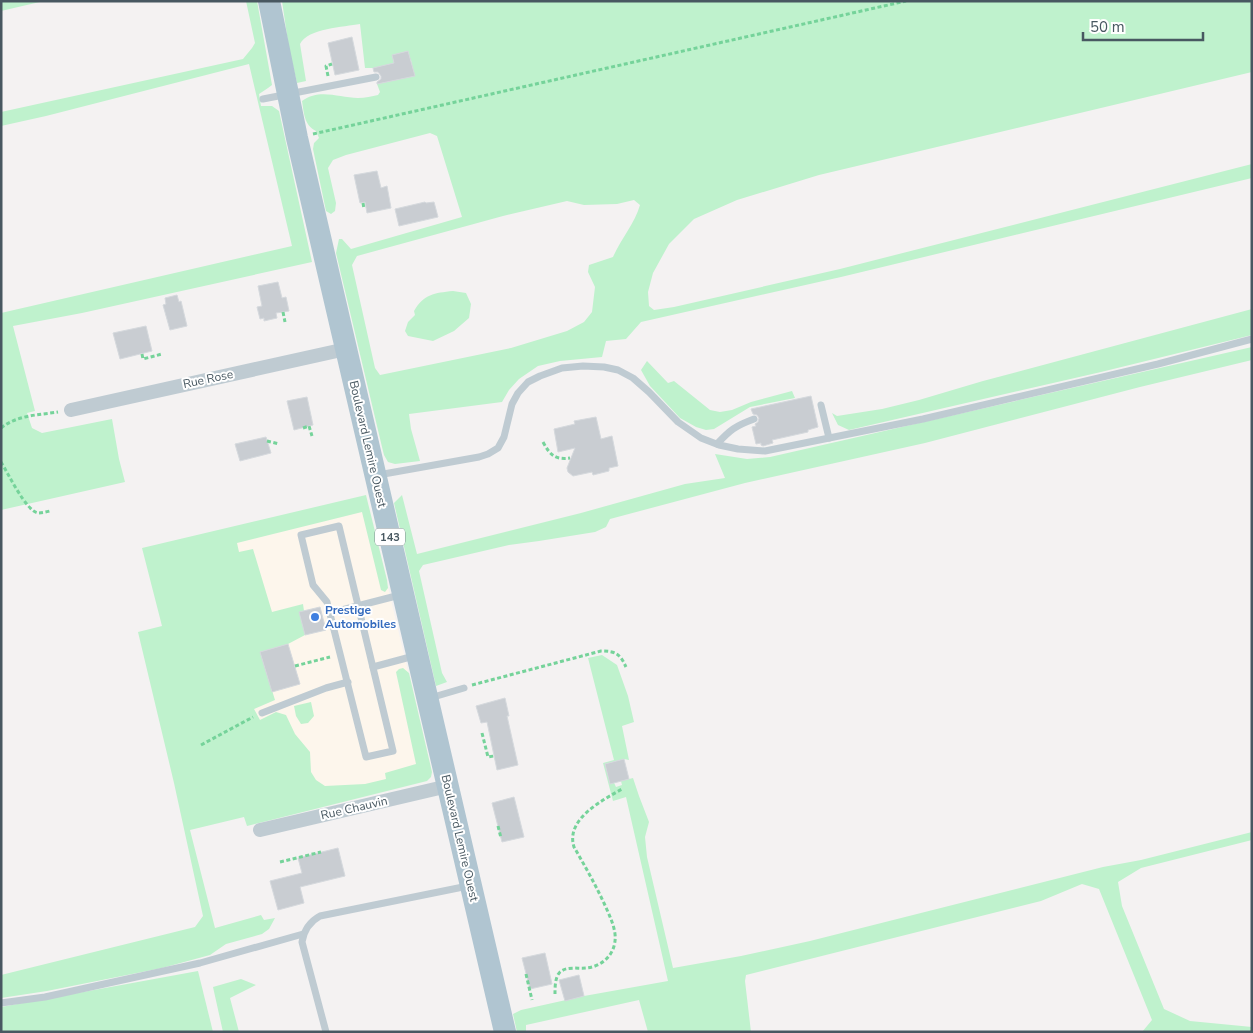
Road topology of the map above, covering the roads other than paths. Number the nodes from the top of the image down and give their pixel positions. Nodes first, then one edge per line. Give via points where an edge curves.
1 (269, 1) edge
2 (376, 77) dead end
3 (287, 94) junction
4 (264, 98) dead end
5 (1252, 339) edge
6 (346, 349) junction
7 (821, 405) dead end
8 (71, 410) road end
9 (754, 419) dead end
10 (829, 438) junction
11 (717, 444) junction
12 (375, 475) junction
13 (403, 594) junction
14 (358, 606) junction
15 (330, 613) junction
16 (418, 655) junction
17 (373, 667) junction
18 (348, 682) junction
19 (464, 688) road end
20 (428, 699) junction
21 (262, 713) road end
22 (448, 786) junction
23 (260, 830) dead end
24 (471, 885) junction
25 (304, 934) junction
26 (1, 1003) edge
27 (326, 1032) edge
28 (505, 1032) edge

1 - 3 main road, Boulevard Lemire Ouest / 143
2 - 3 lane
3 - 4 lane
3 - 6 main road, Boulevard Lemire Ouest / 143
5 - 10 lane via 923,419
6 - 8 street, Rue Rose
6 - 12 main road, Boulevard Lemire Ouest / 143
7 - 10 lane
9 - 11 lane via 730,430
10 - 11 lane via 765,451
11 - 12 lane via 688,430 633,378 618,370 583,366 562,368 528,382 512,404 498,448 488,454
12 - 13 main road, Boulevard Lemire Ouest / 143
13 - 14 lane
13 - 16 main road, Boulevard Lemire Ouest / 143
14 - 15 lane
14 - 15 lane via 339,526 301,536 313,585 328,602
14 - 17 lane
15 - 18 lane
16 - 17 lane
16 - 20 main road, Boulevard Lemire Ouest / 143
17 - 18 lane via 393,751 366,757
18 - 21 lane
19 - 20 lane
20 - 22 main road, Boulevard Lemire Ouest / 143
22 - 23 street, Rue Chauvin
22 - 24 main road, Boulevard Lemire Ouest / 143
24 - 25 lane via 320,916 307,926
24 - 28 main road, Boulevard Lemire Ouest / 143
25 - 26 lane via 200,963
25 - 27 lane via 304,951

